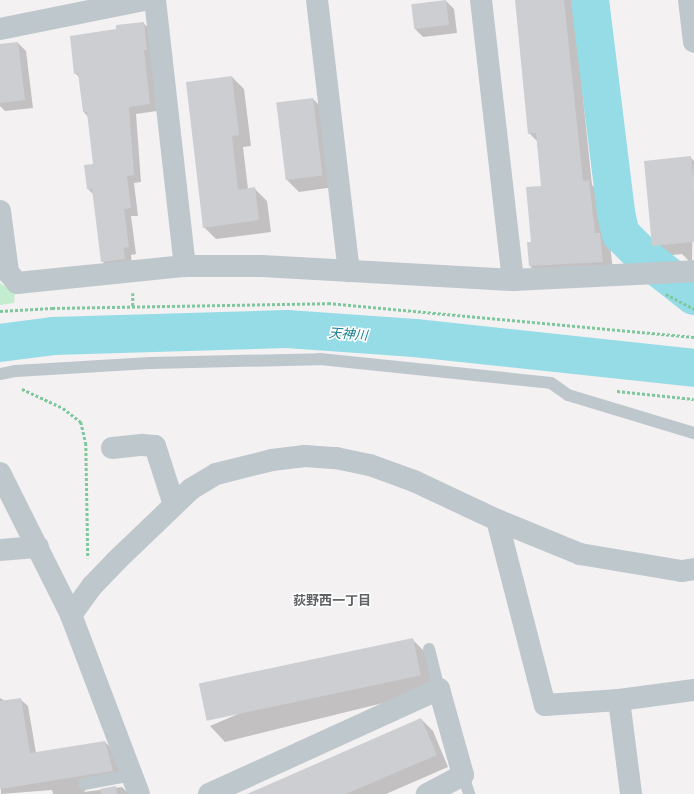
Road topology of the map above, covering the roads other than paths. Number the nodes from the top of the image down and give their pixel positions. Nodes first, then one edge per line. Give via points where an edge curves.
1 (144, 0) edge
2 (155, 0) edge
3 (317, 0) edge
4 (481, 0) edge
5 (689, 0) edge
6 (0, 29) edge
7 (694, 42) edge
8 (0, 211) edge
9 (185, 266) junction
10 (349, 271) junction
11 (685, 271) edge
12 (513, 280) junction
13 (0, 374) edge
14 (694, 433) edge
15 (112, 448) dead end
16 (0, 472) edge
17 (174, 505) junction
18 (497, 520) junction
19 (38, 547) junction
20 (0, 550) edge
21 (694, 568) edge
22 (71, 615) junction
23 (429, 649) dead end
24 (439, 689) junction
25 (694, 690) edge
26 (620, 700) junction
27 (84, 784) dead end
28 (136, 785) edge
29 (466, 785) edge
30 (209, 794) edge
31 (427, 794) edge
32 (631, 794) edge

1 - 6 street
2 - 9 street
3 - 10 street
4 - 12 street
5 - 7 street
8 - 9 street via 8,272 18,283
9 - 10 street via 262,266
10 - 12 street
11 - 12 street
13 - 14 lane via 150,363 320,359 551,383 568,395
15 - 17 street via 141,437 155,446
16 - 19 street
17 - 18 street via 191,489 216,474 272,460 305,456 336,458 370,465 414,481
17 - 22 street via 88,591
18 - 21 street via 580,554 682,571
18 - 26 street via 545,705
19 - 20 street
19 - 22 street
22 - 28 street
23 - 24 lane
24 - 29 street
24 - 30 street
25 - 26 street
26 - 32 street
27 - 28 lane
29 - 31 street

